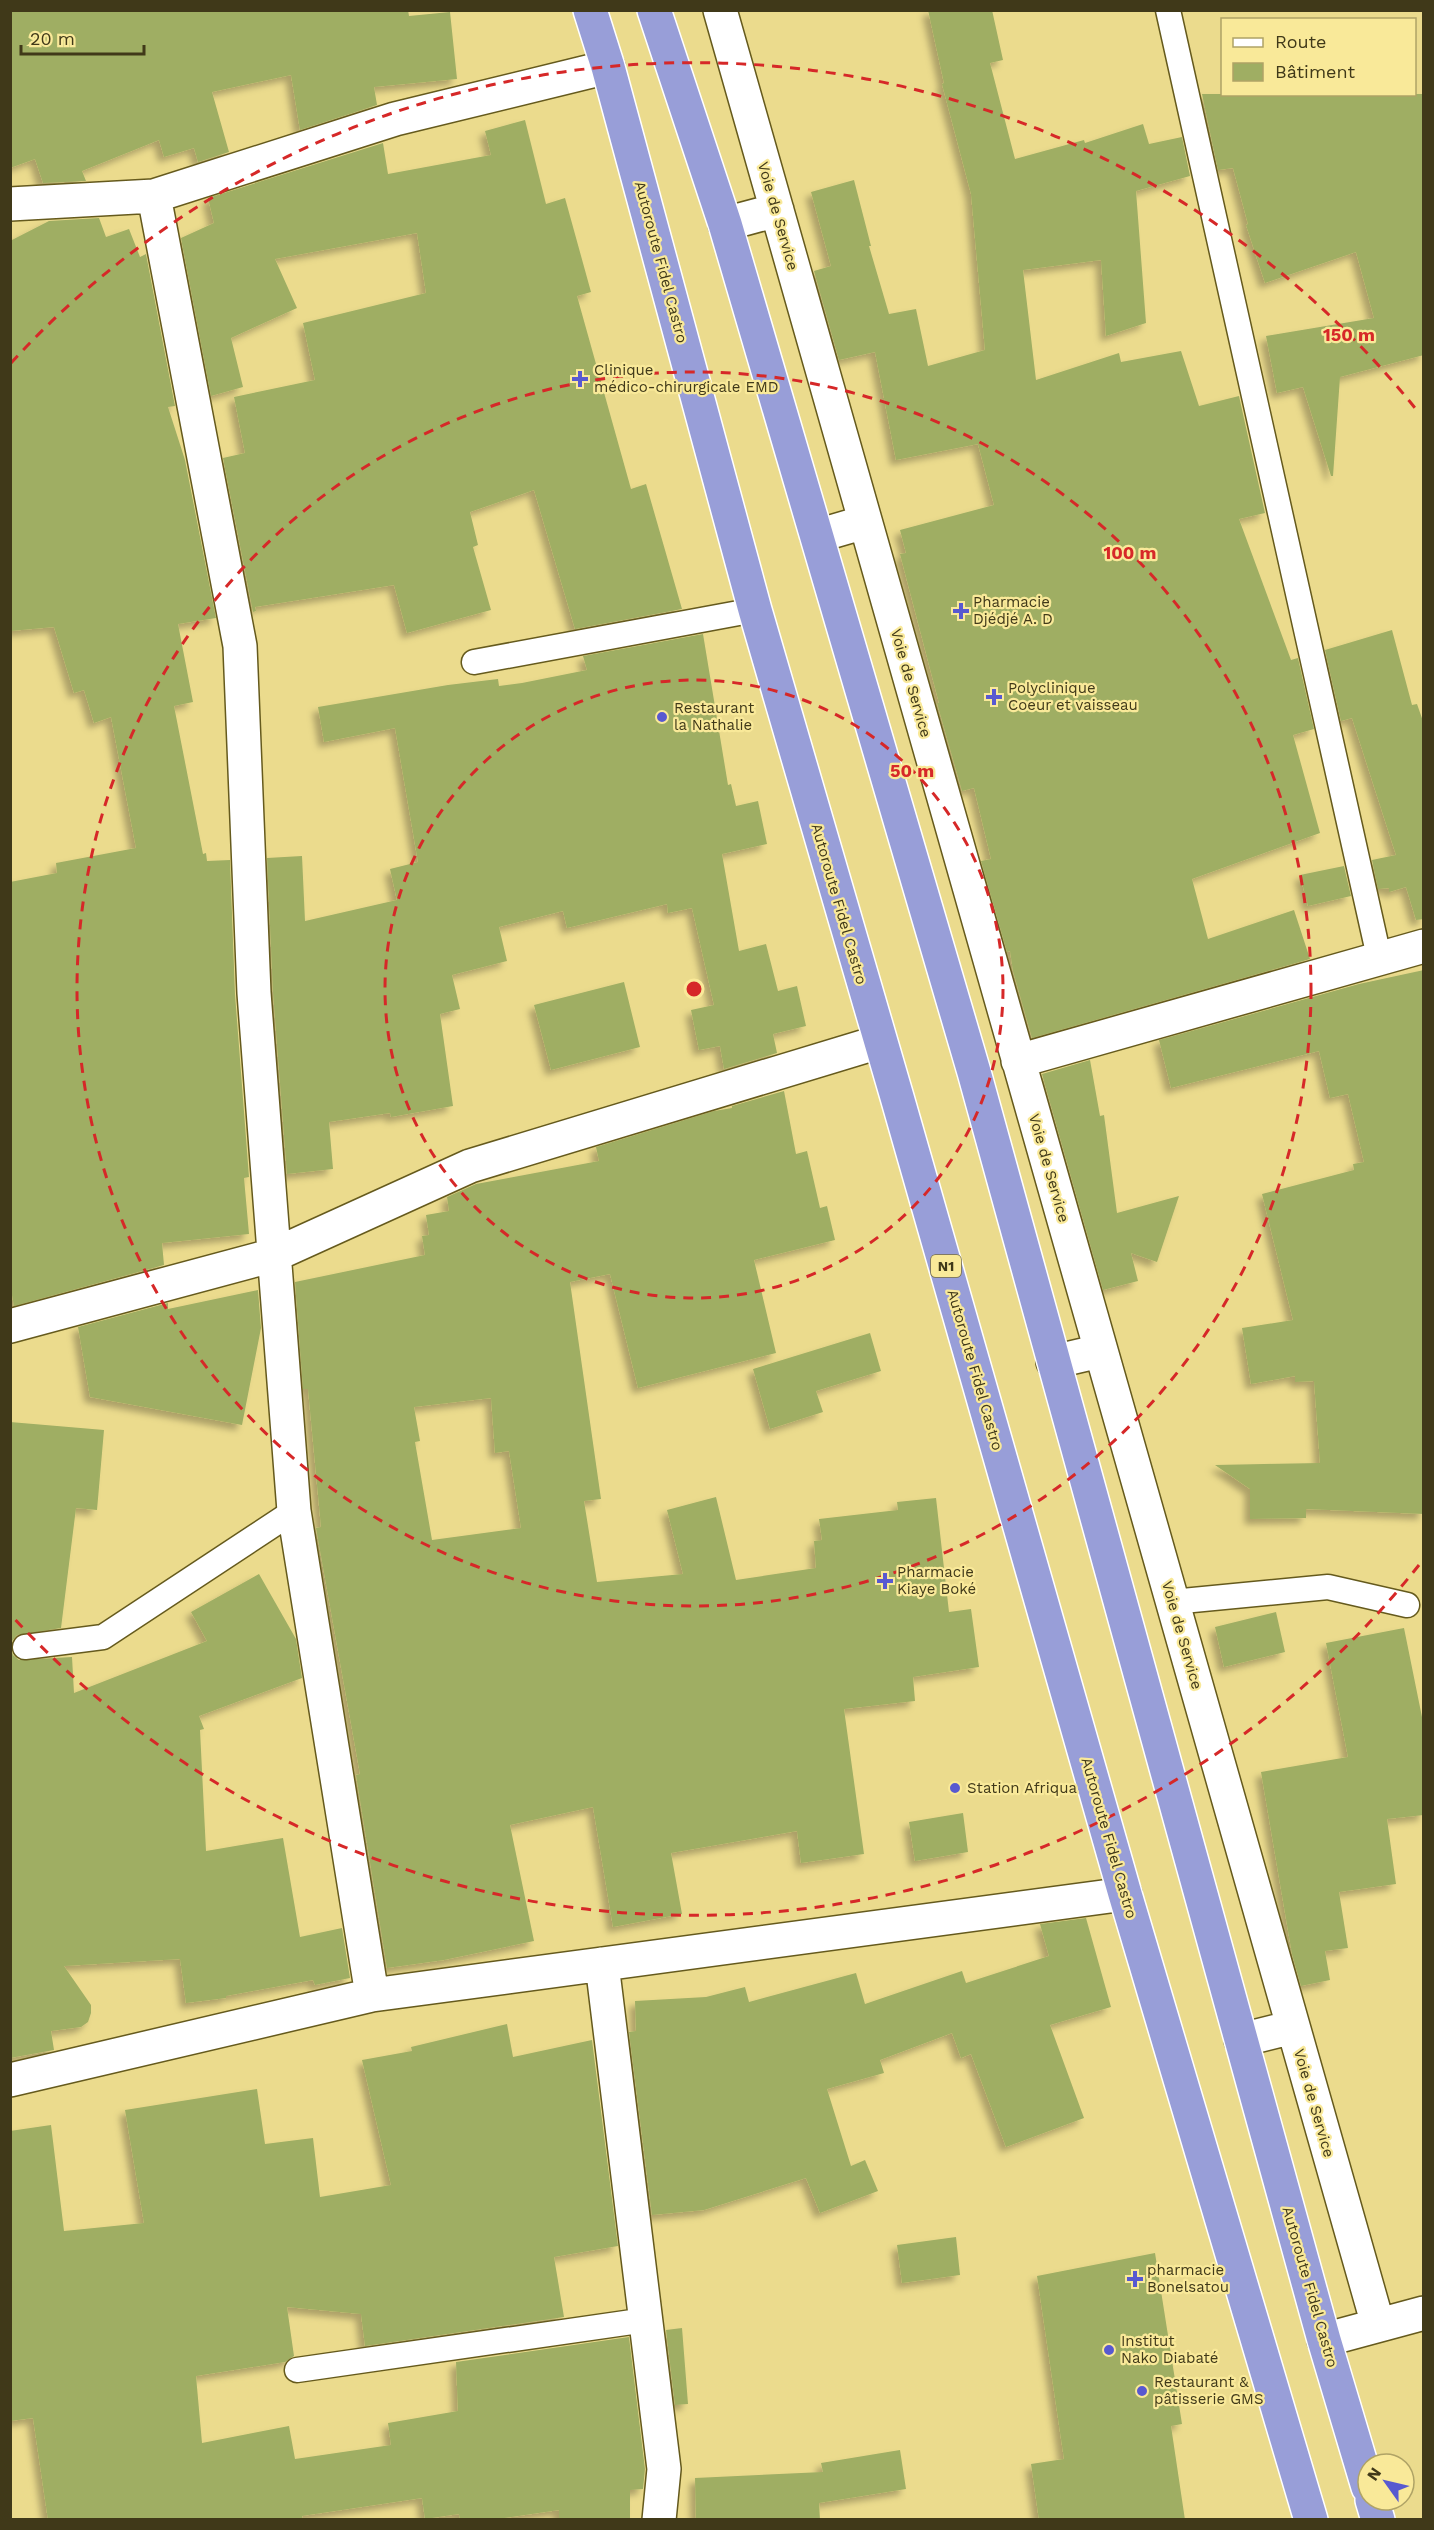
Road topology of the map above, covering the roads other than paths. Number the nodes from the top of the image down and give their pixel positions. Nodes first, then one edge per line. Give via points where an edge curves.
1 (590, 10) edge
2 (654, 10) edge
3 (720, 10) edge
4 (1168, 10) edge
5 (608, 67) junction
6 (154, 196) junction
7 (10, 204) edge
8 (777, 210) junction
9 (725, 224) junction
10 (865, 522) junction
11 (817, 536) junction
12 (754, 610) junction
13 (474, 662) dead end
14 (1424, 946) edge
15 (1379, 957) junction
16 (879, 1042) junction
17 (1018, 1061) junction
18 (274, 1255) junction
19 (10, 1326) edge
20 (1100, 1351) junction
21 (1053, 1362) junction
22 (294, 1511) junction
23 (1172, 1602) junction
24 (1407, 1605) dead end
25 (25, 1647) dead end
26 (1125, 1894) junction
27 (602, 1964) junction
28 (372, 1995) junction
29 (1293, 2027) junction
30 (1241, 2040) junction
31 (10, 2080) edge
32 (1424, 2313) edge
33 (646, 2320) junction
34 (1377, 2325) junction
35 (1324, 2340) junction
36 (297, 2370) dead end
37 (1358, 2452) edge
38 (659, 2520) edge
39 (1311, 2520) edge

1 - 5 highway, Autoroute Fidel Castro / N1
2 - 9 highway, Autoroute Fidel Castro
3 - 8 street, Voie de Service
4 - 15 lane
5 - 6 street via 395,119
5 - 12 highway, Autoroute Fidel Castro / N1
6 - 7 street
6 - 18 street via 240,646 254,993
8 - 9 street
8 - 10 street, Voie de Service
9 - 11 highway, Autoroute Fidel Castro
10 - 11 street
10 - 17 street, Voie de Service
11 - 21 highway, Autoroute Fidel Castro via 974,1072
12 - 13 lane
12 - 16 highway, Autoroute Fidel Castro / N1
14 - 15 street
15 - 17 street
16 - 18 street via 470,1166
16 - 26 highway, Autoroute Fidel Castro / N1
17 - 20 street, Voie de Service
18 - 19 street
18 - 22 street
20 - 21 street
20 - 23 street, Voie de Service
21 - 30 highway, Autoroute Fidel Castro
22 - 25 lane via 103,1637
22 - 28 street
23 - 24 lane via 1328,1587
23 - 29 street, Voie de Service
26 - 27 street
26 - 39 highway, Autoroute Fidel Castro / N1
27 - 28 street
27 - 33 street
28 - 31 street
29 - 30 street
29 - 34 street, Voie de Service
30 - 35 highway, Autoroute Fidel Castro
32 - 34 street
33 - 36 lane
33 - 38 street via 664,2469
34 - 35 street
35 - 37 highway, Autoroute Fidel Castro

